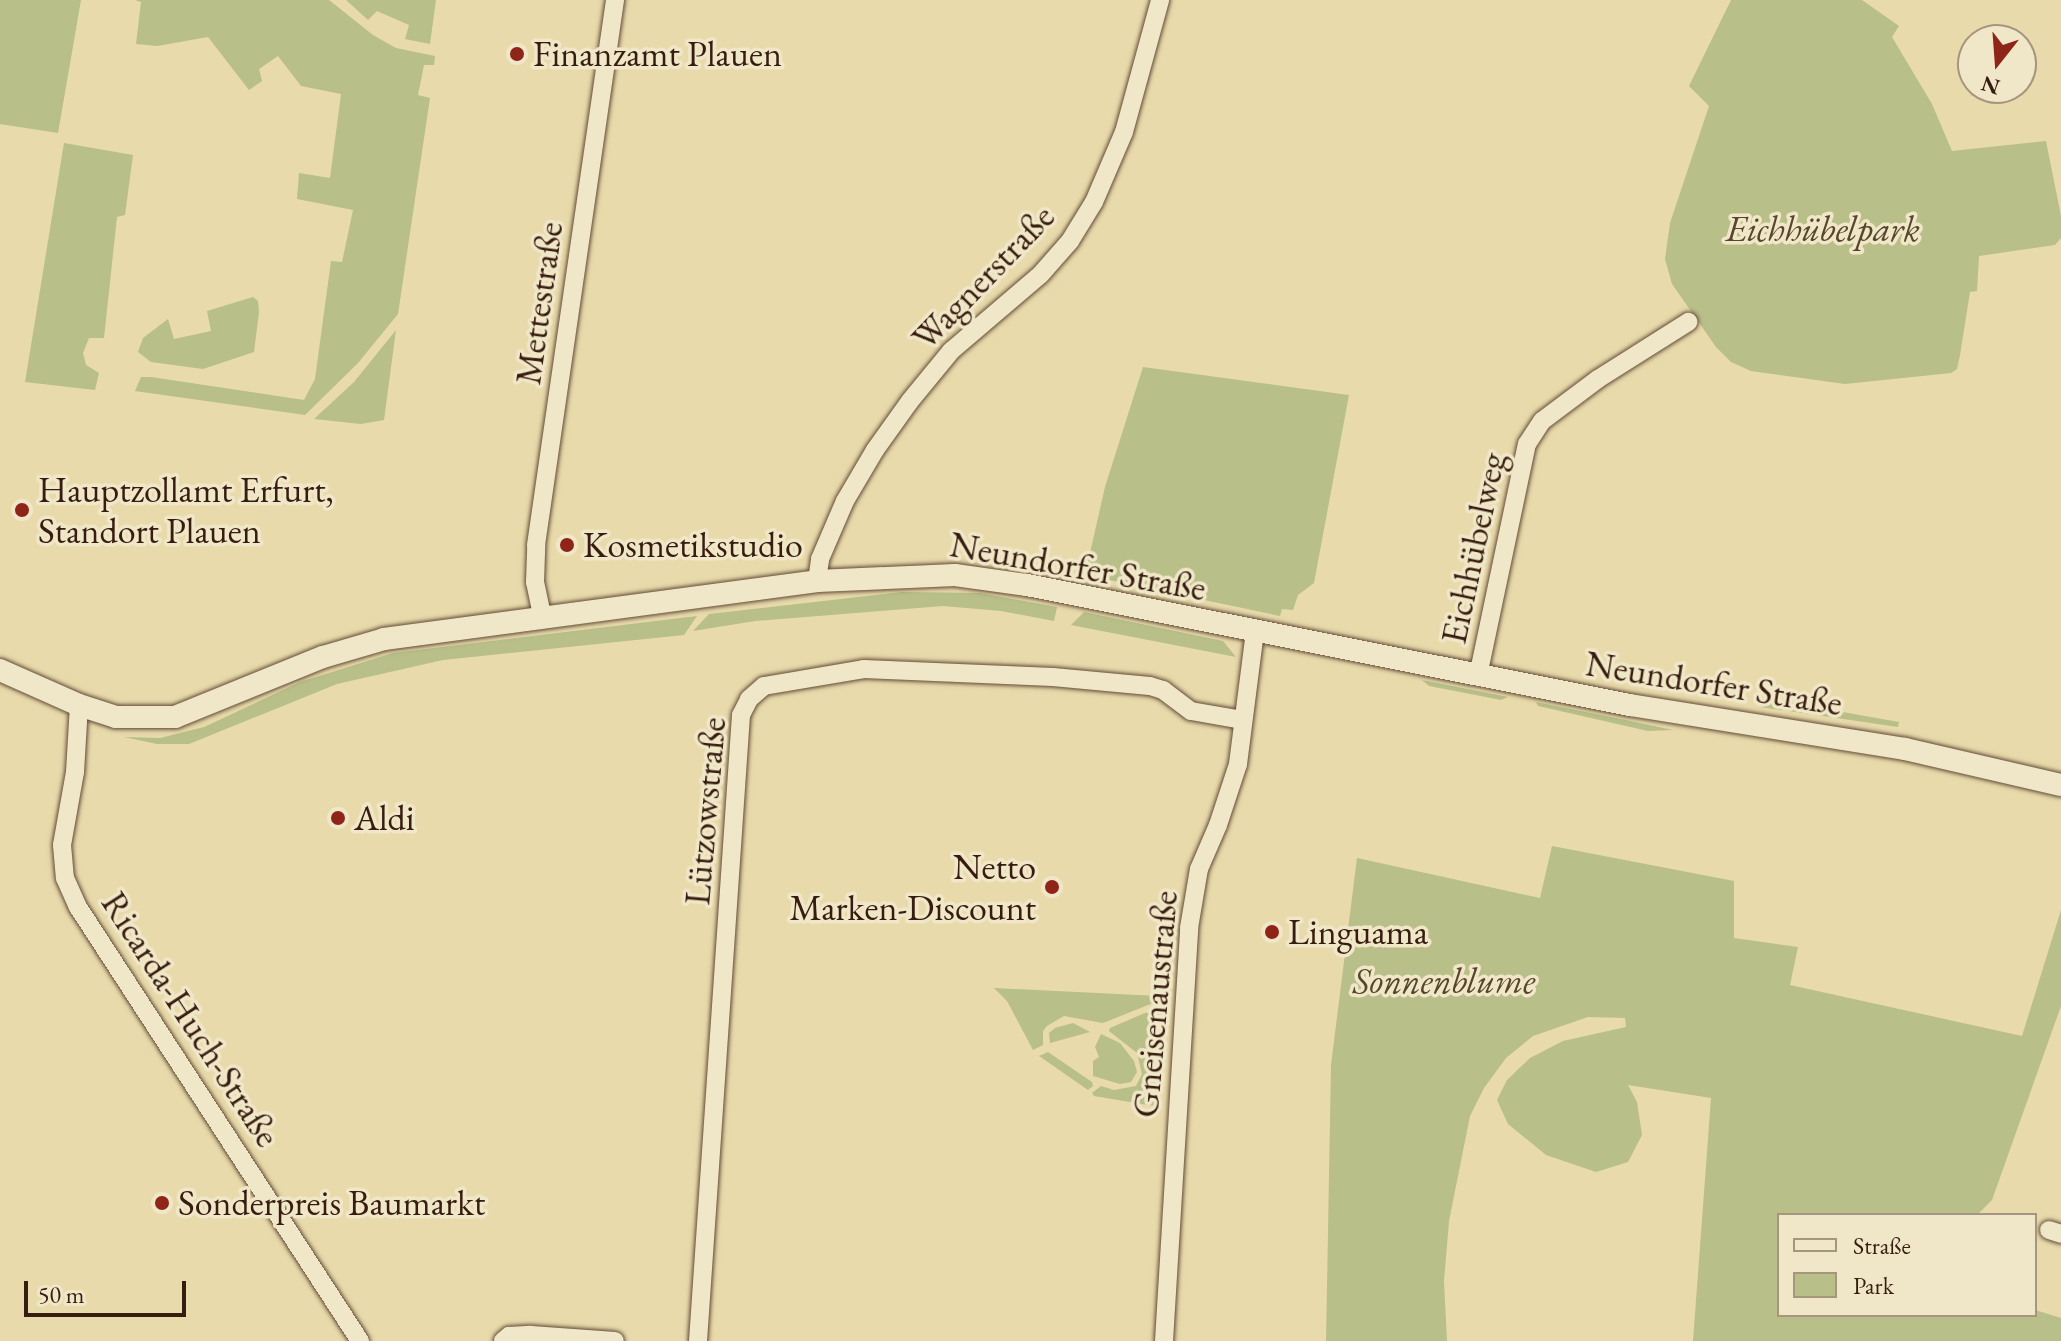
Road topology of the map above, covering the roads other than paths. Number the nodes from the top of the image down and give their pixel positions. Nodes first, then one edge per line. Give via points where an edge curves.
1 (615, 0) edge
2 (1160, 0) edge
3 (1688, 322) dead end
4 (817, 581) junction
5 (542, 615) junction
6 (1255, 632) junction
7 (0, 670) edge
8 (1478, 676) junction
9 (79, 705) junction
10 (1243, 720) junction
11 (2061, 785) edge
12 (360, 1341) edge
13 (503, 1341) edge
14 (615, 1341) edge
15 (698, 1341) edge
16 (1164, 1341) edge

1 - 5 street, Mettestraße via 536,545 535,582
2 - 4 street, Wagnerstraße via 1124,132 1094,202 1041,274 951,351 910,401 845,501 820,559
3 - 8 street, Eichhübelweg via 1542,421 1527,444
4 - 5 street, Neundorfer Straße
4 - 6 street, Neundorfer Straße via 955,575
5 - 9 street, Neundorfer Straße via 384,639 323,657 175,717 126,719
6 - 8 street, Neundorfer Straße
6 - 10 street, Gneisenaustraße
7 - 9 street, Neundorfer Straße
8 - 11 street, Neundorfer Straße via 1905,749
9 - 12 street, Ricarda-Huch-Straße via 75,772 62,845 65,878 78,907
10 - 15 street, Lützowstraße via 1191,711 1150,686 1053,677 864,669 764,686 749,699 741,715
10 - 16 street, Gneisenaustraße via 1238,764 1199,869 1189,928
13 - 14 street via 531,1335

